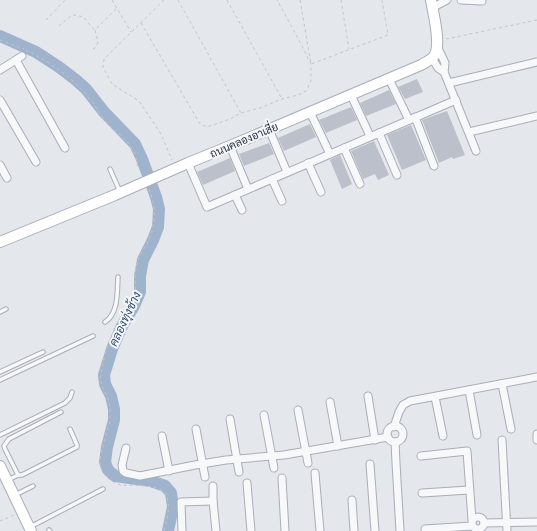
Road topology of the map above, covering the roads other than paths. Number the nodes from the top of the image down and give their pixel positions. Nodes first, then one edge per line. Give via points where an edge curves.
1 (447, 0) edge
2 (461, 0) edge
3 (482, 1) edge
4 (431, 4) edge
5 (437, 43) junction
6 (432, 58) junction
7 (537, 62) edge
8 (0, 70) edge
9 (444, 72) junction
10 (389, 79) junction
11 (449, 83) junction
12 (351, 94) junction
13 (0, 100) edge
14 (456, 100) junction
15 (310, 112) junction
16 (537, 116) edge
17 (412, 118) junction
18 (269, 130) junction
19 (469, 132) junction
20 (379, 133) junction
21 (370, 136) junction
22 (230, 146) junction
23 (65, 148) dead end
24 (344, 148) junction
25 (476, 151) dead end
26 (330, 154) junction
27 (36, 162) dead end
28 (188, 163) junction
29 (308, 163) junction
30 (0, 166) edge
31 (434, 166) dead end
32 (110, 170) dead end
33 (287, 172) junction
34 (397, 175) dead end
35 (7, 178) dead end
36 (272, 179) junction
37 (360, 184) dead end
38 (248, 189) junction
39 (321, 192) dead end
40 (120, 193) junction
41 (235, 195) junction
42 (282, 201) dead end
43 (242, 210) dead end
44 (0, 242) edge
45 (118, 277) dead end
46 (6, 309) dead end
47 (0, 312) edge
48 (105, 322) dead end
49 (93, 336) dead end
50 (43, 352) dead end
51 (0, 372) edge
52 (537, 378) edge
53 (0, 380) edge
54 (502, 384) junction
55 (469, 390) junction
56 (72, 392) dead end
57 (368, 396) dead end
58 (435, 397) junction
59 (330, 402) dead end
60 (298, 410) dead end
61 (61, 412) dead end
62 (264, 415) dead end
63 (230, 419) dead end
64 (394, 427) junction
65 (70, 429) dead end
66 (196, 429) dead end
67 (511, 429) dead end
68 (536, 434) edge
69 (0, 435) edge
70 (477, 435) dead end
71 (162, 436) dead end
72 (443, 436) dead end
73 (388, 437) junction
74 (375, 440) junction
75 (502, 440) dead end
76 (537, 440) edge
77 (395, 442) junction
78 (338, 446) junction
79 (126, 448) dead end
80 (306, 452) junction
81 (272, 456) junction
82 (421, 456) dead end
83 (237, 459) junction
84 (308, 463) dead end
85 (203, 464) junction
86 (370, 464) dead end
87 (0, 466) edge
88 (274, 468) dead end
89 (169, 471) junction
90 (239, 472) dead end
91 (315, 474) dead end
92 (18, 475) junction
93 (205, 477) dead end
94 (282, 478) dead end
95 (7, 481) junction
96 (247, 483) dead end
97 (33, 486) dead end
98 (213, 486) dead end
99 (103, 490) dead end
100 (469, 490) junction
101 (422, 493) dead end
102 (14, 496) junction
103 (352, 500) dead end
104 (213, 501) junction
105 (537, 522) edge
106 (484, 523) junction
107 (506, 523) junction
108 (472, 526) edge
109 (30, 529) edge
110 (425, 529) dead end
111 (182, 531) edge
112 (216, 531) edge
113 (251, 531) edge
114 (285, 531) edge
115 (320, 531) edge
116 (354, 531) edge
117 (375, 531) edge
118 (400, 531) edge
119 (507, 531) edge

1 - 4 street
2 - 3 street
4 - 5 street
5 - 6 street
5 - 9 street via 445,63
6 - 9 street
6 - 10 street, ถนนคลองอาเสี่ย
7 - 11 street
8 - 23 street via 19,58
9 - 11 street
10 - 12 street, ถนนคลองอาเสี่ย
10 - 17 street
11 - 14 street
12 - 15 street, ถนนคลองอาเสี่ย
12 - 21 street
13 - 27 street
14 - 17 street
14 - 19 street
15 - 18 street, ถนนคลองอาเสี่ย
15 - 26 street
16 - 19 street
17 - 20 street
17 - 31 street
18 - 22 street, ถนนคลองอาเสี่ย
18 - 33 street
19 - 25 street
20 - 21 street
20 - 34 street
21 - 24 street
22 - 28 street, ถนนคลองอาเสี่ย
22 - 38 street
24 - 26 street
24 - 37 street
26 - 29 street
28 - 40 street, ถนนคลองอาเสี่ย via 156,177 146,185
28 - 41 street via 207,206
29 - 33 street
29 - 39 street
30 - 35 street
32 - 40 lane
33 - 36 street
36 - 38 street
36 - 42 street
38 - 41 street
40 - 44 street, ถนนคลองอาเสี่ย
41 - 43 street
45 - 48 lane via 116,301 112,314
46 - 47 lane
49 - 53 lane
50 - 51 lane
52 - 54 street
54 - 55 street
54 - 67 street
55 - 58 street
55 - 70 street
56 - 69 lane via 65,403
57 - 74 street
58 - 64 street via 410,401 403,405
58 - 72 street
59 - 78 street
60 - 80 street
61 - 92 lane via 10,437 6,442 5,449
62 - 81 street
63 - 83 street
64 - 73 street via 388,431
64 - 77 street via 402,431 401,438
65 - 92 lane via 76,447 23,475
66 - 85 street
68 - 76 street
71 - 89 street
73 - 74 street
73 - 77 street
74 - 78 street
75 - 107 street
77 - 118 street
78 - 80 street
79 - 89 street via 122,468 126,473 140,476
80 - 81 street
80 - 84 street
81 - 83 street
81 - 88 street
82 - 100 street via 467,451
83 - 85 street
83 - 90 street
85 - 89 street
85 - 93 street
86 - 117 street
87 - 95 street
91 - 115 street
92 - 95 lane
94 - 114 street
95 - 102 street
96 - 113 street
97 - 102 lane
98 - 104 street
99 - 109 lane
100 - 101 street
100 - 108 street
102 - 109 street
103 - 116 street
104 - 111 street via 181,502
104 - 112 street
105 - 107 street
106 - 107 street
106 - 108 street via 479,530
106 - 108 street via 479,517 475,517
107 - 119 street
108 - 110 street

